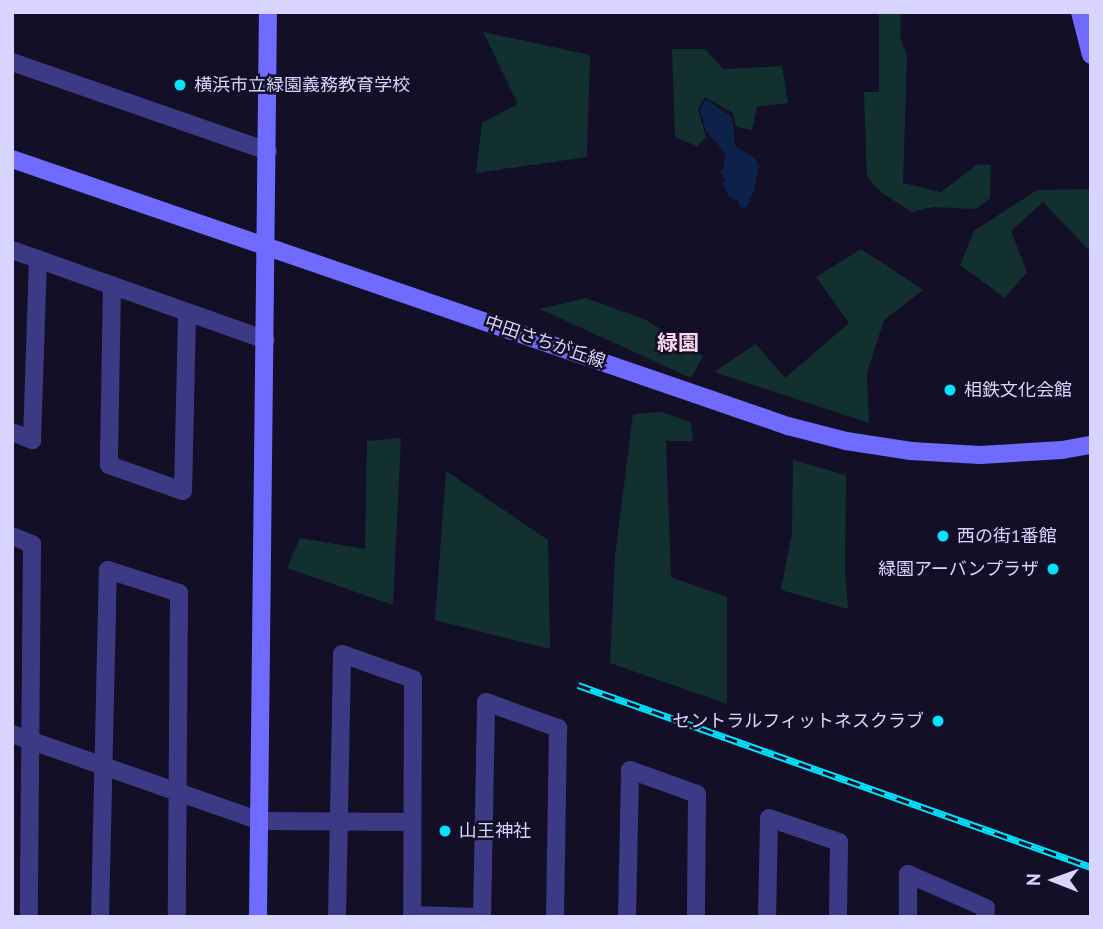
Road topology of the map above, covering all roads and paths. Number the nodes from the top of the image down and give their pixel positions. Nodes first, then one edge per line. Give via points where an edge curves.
1 (268, 12) edge
2 (1080, 12) edge
3 (1091, 55) edge
4 (12, 62) edge
5 (268, 151) junction
6 (12, 159) edge
7 (268, 245) junction
8 (12, 250) edge
9 (38, 259) junction
10 (112, 285) junction
11 (187, 312) junction
12 (267, 340) junction
13 (12, 432) edge
14 (1091, 445) edge
15 (12, 536) edge
16 (21, 737) edge
17 (104, 767) junction
18 (178, 792) junction
19 (260, 821) junction
20 (339, 822) junction
21 (412, 822) junction
22 (25, 913) edge
23 (412, 916) edge
24 (100, 917) edge
25 (177, 917) edge
26 (258, 917) edge
27 (337, 917) edge
28 (479, 917) edge
29 (555, 917) edge
30 (627, 917) edge
31 (696, 917) edge
32 (767, 917) edge
33 (838, 917) edge
34 (908, 917) edge
35 (985, 917) edge

1 - 5 street
2 - 3 street
4 - 5 street
5 - 7 street
6 - 7 street, 中田さちが丘線
7 - 12 street
7 - 14 street, 中田さちが丘線 via 776,422 846,441 980,455
8 - 9 street
9 - 10 street
9 - 13 street via 33,440
10 - 11 street
10 - 11 street via 109,465 183,491
11 - 12 street
12 - 19 street
15 - 16 street via 32,544
16 - 17 street
16 - 22 street
17 - 18 street
17 - 18 street via 108,570 179,593
17 - 24 street
18 - 19 street
18 - 25 street
19 - 20 street
19 - 26 street
20 - 21 street
20 - 21 street via 342,654 413,679
20 - 27 street
21 - 23 street
23 - 28 street
28 - 29 street via 486,702 558,728
30 - 31 street via 630,770 697,794
32 - 33 street via 769,818 839,842
34 - 35 street via 908,874 986,908

